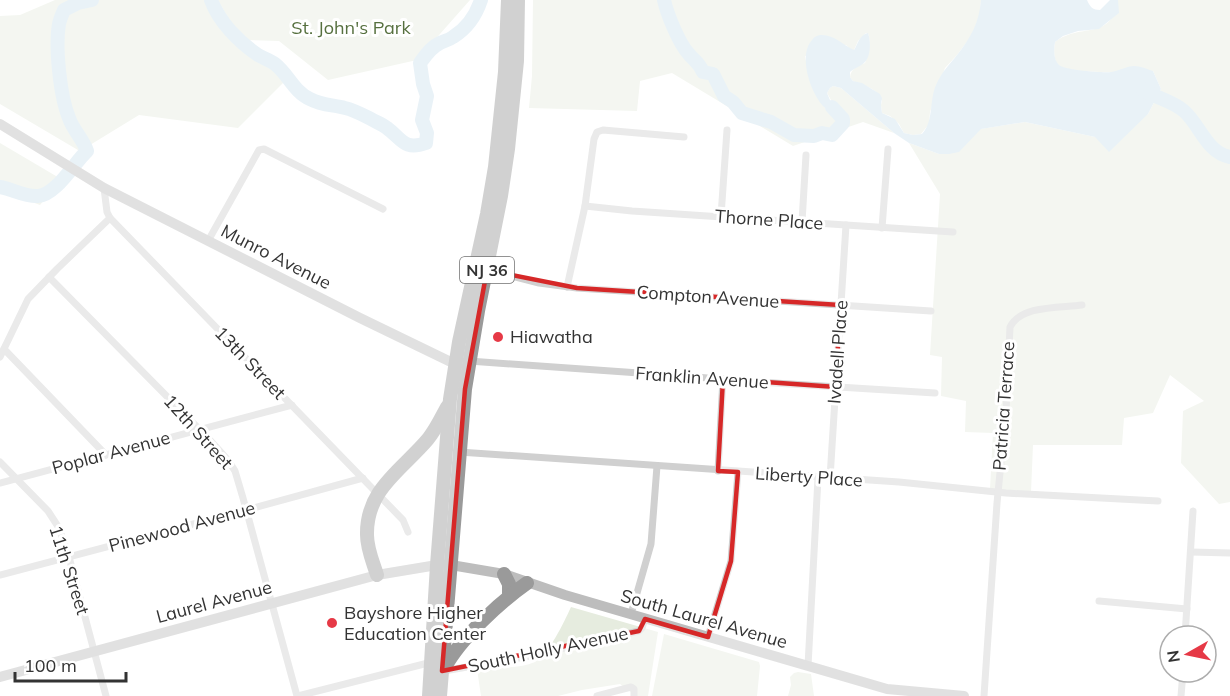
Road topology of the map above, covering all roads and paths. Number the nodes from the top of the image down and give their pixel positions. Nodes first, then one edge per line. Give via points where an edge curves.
1 (513, 1) edge
2 (0, 124) edge
3 (727, 130) dead end
4 (684, 137) dead end
5 (888, 149) dead end
6 (806, 155) dead end
7 (104, 188) junction
8 (585, 206) junction
9 (383, 209) dead end
10 (721, 216) junction
11 (110, 218) junction
12 (802, 222) junction
13 (846, 225) junction
14 (882, 228) junction
15 (953, 232) dead end
16 (208, 241) junction
17 (487, 270) junction
18 (49, 277) junction
19 (567, 287) junction
20 (840, 305) junction
21 (1082, 305) dead end
22 (931, 311) dead end
23 (4, 349) junction
24 (0, 357) edge
25 (469, 361) junction
26 (455, 364) junction
27 (723, 380) junction
28 (836, 387) junction
29 (935, 393) dead end
30 (450, 399) junction
31 (291, 405) junction
32 (199, 430) junction
33 (459, 452) junction
34 (106, 455) junction
35 (0, 462) edge
36 (657, 466) junction
37 (718, 471) junction
38 (738, 472) junction
39 (363, 478) junction
40 (818, 478) junction
41 (830, 478) junction
42 (16, 479) junction
43 (0, 483) edge
44 (998, 492) junction
45 (378, 494) junction
46 (1158, 501) dead end
47 (246, 510) junction
48 (1193, 511) dead end
49 (408, 532) dead end
50 (1191, 552) junction
51 (1230, 553) edge
52 (69, 557) junction
53 (444, 565) junction
54 (504, 574) junction
55 (0, 575) edge
56 (377, 575) junction
57 (527, 583) junction
58 (509, 596) junction
59 (1099, 601) dead end
60 (272, 604) junction
61 (1187, 609) junction
62 (631, 614) junction
63 (645, 619) junction
64 (1186, 624) edge
65 (708, 637) junction
66 (94, 651) junction
67 (808, 666) junction
68 (437, 667) junction
69 (0, 677) edge
70 (106, 696) edge
71 (298, 696) edge
72 (429, 696) edge
73 (440, 696) edge
74 (597, 696) edge
75 (634, 696) edge
76 (952, 696) edge
77 (964, 696) edge
78 (984, 696) edge

1 - 17 highway, NJ 36 via 517,61 501,196
1 - 26 highway, NJ 36 via 495,168
2 - 7 street, Munro Avenue
3 - 10 street
4 - 8 street via 597,132
5 - 14 street
6 - 12 street
7 - 11 street
7 - 16 street, Munro Avenue
8 - 10 street, Thorne Place
8 - 19 street
9 - 16 street via 264,149 259,150
10 - 12 street, Thorne Place
11 - 18 street
11 - 31 street, 13th Street
12 - 13 street, Thorne Place
13 - 14 street, Thorne Place
13 - 20 street, Ivadell Place
14 - 15 street, Thorne Place
16 - 26 street, Munro Avenue
17 - 19 street, Compton Avenue
17 - 25 highway, NJ 36
18 - 23 street via 28,299
18 - 32 street, 12th Street
19 - 20 street, Compton Avenue
20 - 22 street, Compton Avenue
20 - 28 street, Ivadell Place
21 - 44 street, Patricia Terrace via 1027,312 1010,327
23 - 24 street
23 - 34 street
25 - 27 street, Franklin Avenue
25 - 33 highway, NJ 36
26 - 30 highway, NJ 36
27 - 28 street, Franklin Avenue
27 - 37 street
28 - 29 street, Franklin Avenue
28 - 41 street, Ivadell Place
30 - 45 highway via 429,438
30 - 53 highway, NJ 36
31 - 32 street, Poplar Avenue
31 - 39 street, 13th Street
32 - 34 street, Poplar Avenue
32 - 47 street, 12th Street via 231,465
33 - 36 street, Liberty Place
33 - 53 highway, NJ 36
34 - 42 street, Poplar Avenue
35 - 42 street, 11th Street
36 - 37 street, Liberty Place
36 - 62 street via 651,544
37 - 38 street, Liberty Place
38 - 40 street, Liberty Place
38 - 65 street via 731,561
39 - 45 street, 13th Street
39 - 47 street, Pinewood Avenue
40 - 41 street, Liberty Place
40 - 67 street
41 - 44 street, Liberty Place
42 - 43 street, Poplar Avenue
42 - 52 street, 11th Street via 55,521
44 - 46 street, Liberty Place
44 - 78 street, Patricia Terrace
45 - 49 street, 13th Street via 403,520
45 - 56 highway via 370,511 367,533
47 - 52 street, Pinewood Avenue
47 - 60 street, 12th Street
48 - 50 street
50 - 51 street
50 - 61 street
52 - 55 street, Pinewood Avenue
52 - 66 street, 11th Street
53 - 54 street, South Laurel Avenue
53 - 56 street, Laurel Avenue
53 - 68 highway, NJ 36
54 - 57 street, South Laurel Avenue
54 - 58 highway
56 - 60 street, Laurel Avenue
57 - 58 highway
57 - 62 street, South Laurel Avenue
58 - 68 highway
59 - 61 street
60 - 66 street, Laurel Avenue
60 - 71 street, 12th Street
61 - 64 street
62 - 63 street, South Laurel Avenue
63 - 65 street, South Laurel Avenue
63 - 68 street, South Holly Avenue via 639,631 525,657
65 - 67 street, South Laurel Avenue
66 - 69 street, Laurel Avenue
66 - 70 street, 11th Street
67 - 76 street, South Laurel Avenue via 887,688
68 - 71 street
68 - 72 highway, NJ 36
68 - 73 highway, NJ 36
74 - 75 street via 631,687
76 - 77 street, South Laurel Avenue

